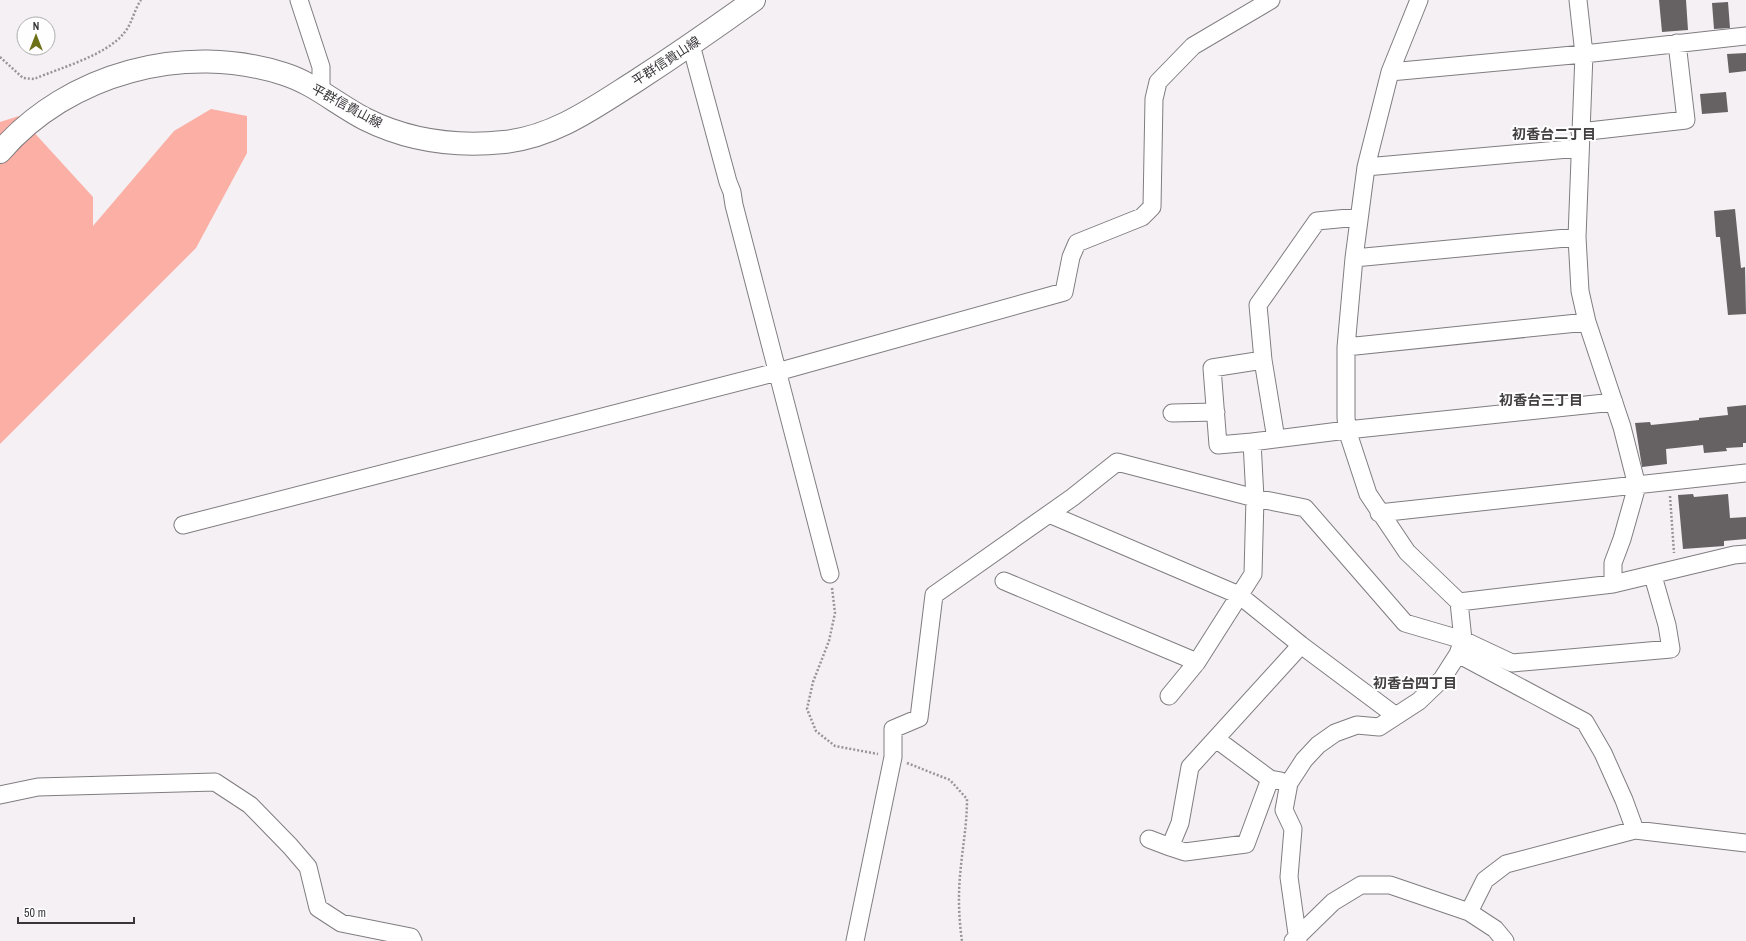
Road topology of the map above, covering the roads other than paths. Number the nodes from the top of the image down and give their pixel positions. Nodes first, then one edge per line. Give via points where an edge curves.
1 (299, 0) edge
2 (754, 0) edge
3 (1271, 0) edge
4 (1419, 0) edge
5 (1578, 0) edge
6 (1746, 36) edge
7 (1677, 43) junction
8 (691, 45) junction
9 (1584, 54) junction
10 (1390, 72) junction
11 (321, 92) junction
12 (1580, 140) junction
13 (0, 152) edge
14 (1366, 167) junction
15 (1359, 216) junction
16 (1577, 237) junction
17 (1354, 258) junction
18 (1587, 322) junction
19 (1346, 347) junction
20 (1263, 360) junction
21 (778, 372) junction
22 (1614, 402) junction
23 (1216, 412) junction
24 (1172, 413) dead end
25 (1347, 430) junction
26 (1276, 439) junction
27 (1252, 442) junction
28 (1746, 473) edge
29 (1637, 486) junction
30 (1255, 498) junction
31 (1379, 513) junction
32 (1049, 514) junction
33 (183, 525) dead end
34 (1746, 554) edge
35 (830, 574) road end
36 (1653, 576) junction
37 (1004, 581) dead end
38 (1613, 584) junction
39 (1239, 595) junction
40 (1458, 602) junction
41 (1301, 645) junction
42 (1461, 647) junction
43 (1197, 662) junction
44 (1169, 696) dead end
45 (1396, 716) junction
46 (1216, 739) junction
47 (1270, 779) junction
48 (1289, 783) junction
49 (0, 796) edge
50 (1635, 830) junction
51 (1149, 839) dead end
52 (1746, 843) edge
53 (1170, 847) junction
54 (1469, 912) junction
55 (1296, 940) edge
56 (413, 941) edge
57 (855, 941) edge
58 (1505, 941) edge

1 - 11 street via 321,67
2 - 8 main road, 平群信貴山線
3 - 21 street via 1193,46 1158,82 1154,100 1152,206 1142,217 1077,243 1071,257 1064,292
4 - 10 street
5 - 9 street
6 - 7 street
7 - 9 street
7 - 12 street via 1686,120
8 - 11 main road, 平群信貴山線 via 587,112 554,130 506,142 461,144 415,138 365,119
8 - 21 street
9 - 10 street
9 - 12 street
10 - 14 street
11 - 13 main road, 平群信貴山線 via 285,74 241,65 197,61 158,66 124,73 85,87 52,105 30,121
12 - 14 street
12 - 16 street
14 - 15 street
15 - 17 street
15 - 20 street via 1317,221 1258,305
16 - 17 street
16 - 18 street via 1580,291
17 - 19 street
18 - 19 street
18 - 22 street
19 - 25 street
20 - 23 street via 1212,368
20 - 26 street
21 - 33 street
21 - 35 street
22 - 25 street
22 - 29 street
23 - 24 street
23 - 27 street via 1218,445
25 - 26 street
25 - 31 street via 1368,494
26 - 27 street
27 - 30 street
28 - 29 street
29 - 31 street
29 - 38 street via 1613,563
30 - 32 street via 1117,462
30 - 39 street via 1253,574
30 - 42 street via 1305,508 1404,623
31 - 40 street via 1407,552
32 - 39 street
32 - 57 street via 934,595 919,718 893,729 893,757
34 - 36 street
36 - 38 street
36 - 42 street via 1667,625 1670,649 1512,663
37 - 43 street
38 - 40 street
39 - 41 street
39 - 43 street
40 - 42 street
41 - 45 street
41 - 46 street
42 - 45 street via 1442,679 1419,701
42 - 50 street via 1585,722 1603,753
43 - 44 street
45 - 48 street via 1379,727 1357,725 1335,733 1318,745 1304,760
46 - 47 street
46 - 53 street via 1190,767 1180,823
47 - 48 street
47 - 53 street via 1246,844 1185,852
48 - 55 street via 1284,810 1293,829 1289,877
49 - 56 street via 38,787 215,782 250,805 308,867 318,908 341,923 411,937
50 - 52 street
50 - 54 street via 1506,864 1485,880
51 - 53 street
54 - 55 street via 1390,885 1361,885 1333,902
54 - 58 street via 1495,929

